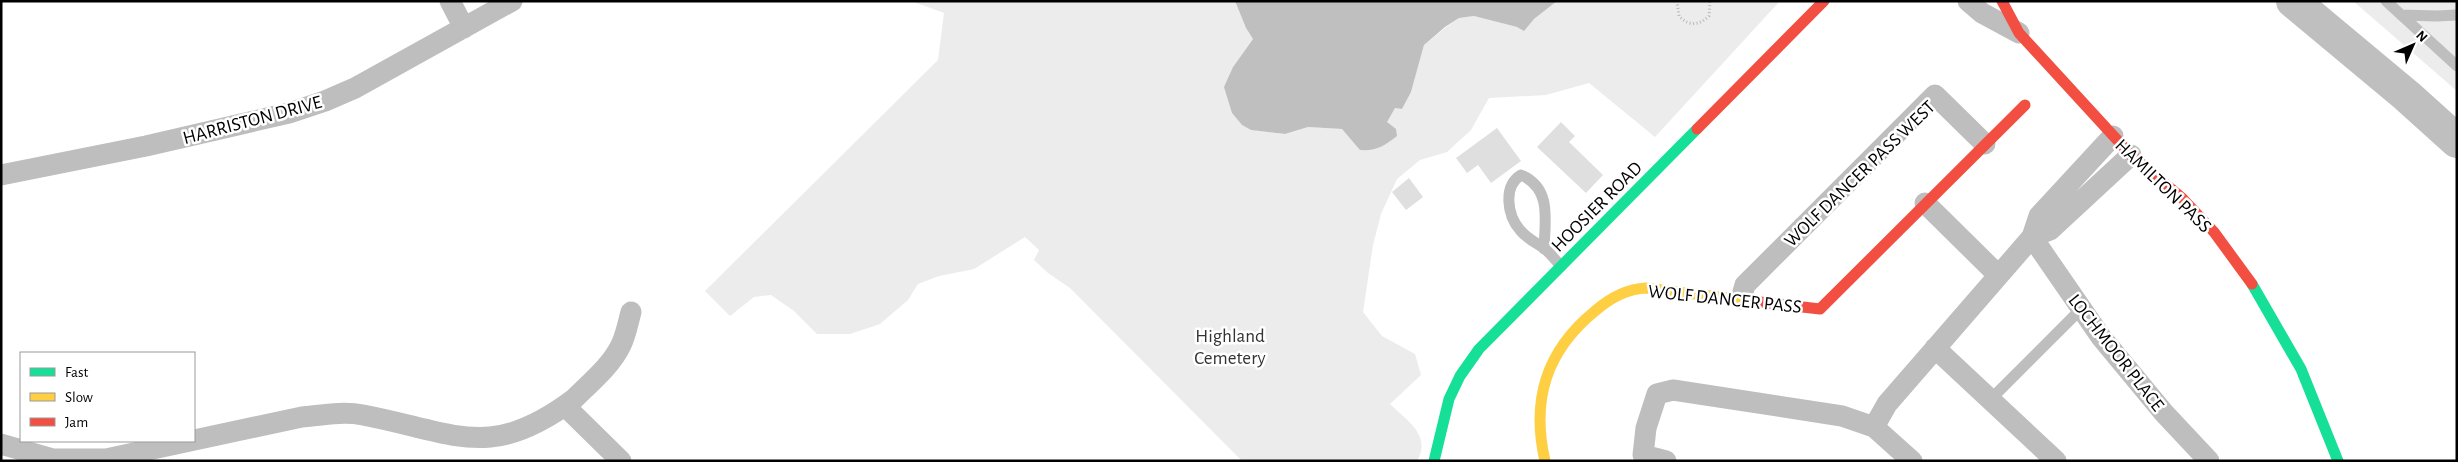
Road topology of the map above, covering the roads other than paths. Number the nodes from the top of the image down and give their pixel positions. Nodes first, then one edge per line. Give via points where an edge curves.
1 (450, 1) edge
2 (512, 1) edge
3 (1824, 1) edge
4 (1968, 1) edge
5 (2002, 1) edge
6 (2386, 1) edge
7 (2457, 14) edge
8 (2401, 15) junction
9 (464, 28) junction
10 (2019, 33) junction
11 (2457, 66) edge
12 (2025, 105) dead end
13 (2113, 136) junction
14 (1985, 144) junction
15 (2131, 155) junction
16 (1, 175) edge
17 (1925, 203) junction
18 (2032, 237) junction
19 (1544, 248) junction
20 (1561, 266) junction
21 (1998, 275) junction
22 (1741, 299) junction
23 (2081, 309) junction
24 (631, 312) dead end
25 (1934, 348) junction
26 (1991, 400) junction
27 (566, 407) junction
28 (1874, 427) junction
29 (195, 440) edge
30 (185, 442) edge
31 (1, 444) edge
32 (2335, 459) edge
33 (621, 461) edge
34 (1434, 461) edge
35 (1544, 461) edge
36 (1666, 461) edge
37 (1912, 461) edge
38 (2056, 461) edge
39 (2209, 461) edge

1 - 9 street
2 - 9 street, HARRISTON DRIVE
3 - 20 street, HOOSIER ROAD
4 - 10 street, HAMILTON PASS via 1982,13
5 - 10 street, HAMILTON PASS
6 - 8 lane
7 - 8 lane
8 - 11 lane
9 - 16 street, HARRISTON DRIVE via 355,88 289,113
10 - 13 street, HAMILTON PASS
12 - 14 street, WOLF DANCER PASS
13 - 15 street, HAMILTON PASS
13 - 18 street via 2039,216
14 - 17 street, WOLF DANCER PASS
14 - 22 street, WOLF DANCER PASS WEST via 1935,95 1745,285
15 - 18 street via 2050,230
15 - 32 street, HAMILTON PASS via 2182,198 2214,232 2259,293 2301,369
17 - 21 street
17 - 22 street, WOLF DANCER PASS via 1820,309
18 - 21 street
18 - 23 street, LOCHMOOR PLACE
19 - 19 lane via 1520,230 1513,216 1509,189 1521,175 1532,179 1541,189
19 - 20 lane
20 - 34 street, HOOSIER ROAD via 1478,349 1464,368 1445,408
21 - 25 street
22 - 35 street, WOLF DANCER PASS via 1652,288 1630,290 1608,300 1561,346 1551,367 1538,418
23 - 26 lane
23 - 39 street, LOCHMOOR PLACE via 2164,413
24 - 27 street via 616,354
25 - 26 street
25 - 28 street via 1887,404
26 - 38 street
27 - 29 street via 537,432 521,440 482,448 434,437 362,414 302,417
27 - 33 street
28 - 36 street via 1842,416 1673,390 1657,394 1646,428 1643,455
28 - 37 street
30 - 31 street via 106,459 53,459

